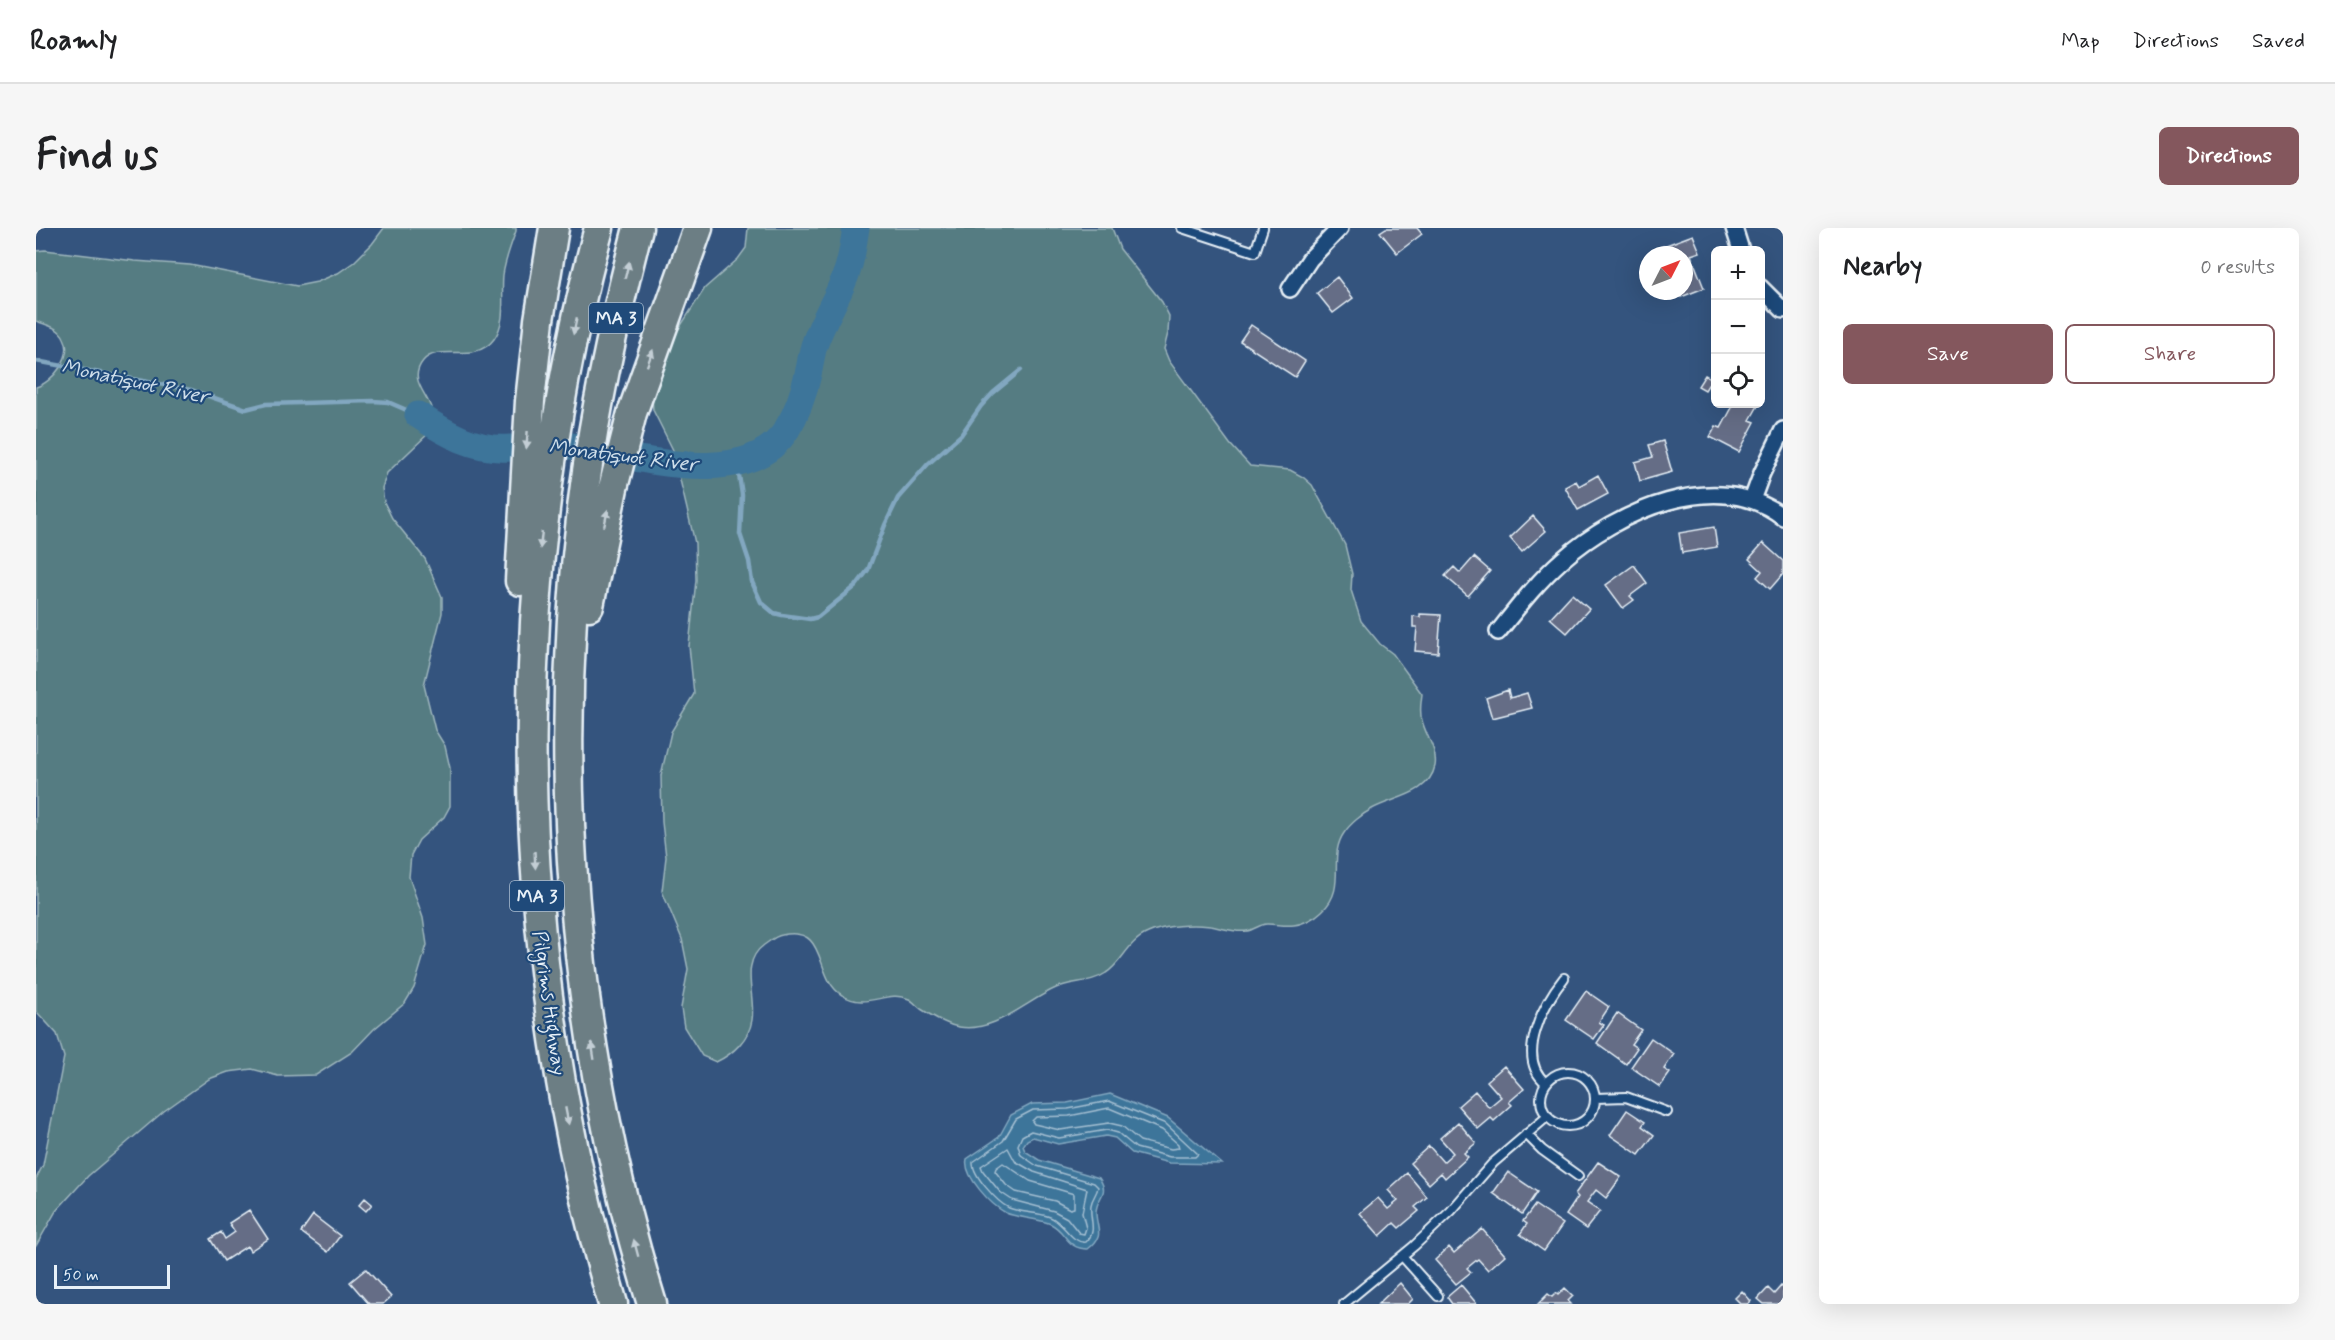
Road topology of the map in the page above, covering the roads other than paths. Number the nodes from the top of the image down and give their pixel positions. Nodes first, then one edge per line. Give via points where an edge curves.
1 (554, 228) edge
2 (599, 228) edge
3 (638, 228) edge
4 (698, 228) edge
5 (1182, 228) edge
6 (1263, 228) edge
7 (1340, 228) edge
8 (1734, 228) edge
9 (1740, 246) edge
10 (1290, 289) dead end
11 (1765, 291) edge
12 (1783, 310) edge
13 (1783, 430) edge
14 (536, 480) junction
15 (1752, 500) junction
16 (1783, 517) edge
17 (1498, 632) dead end
18 (569, 805) junction
19 (1564, 978) dead end
20 (1546, 1083) junction
21 (1596, 1098) junction
22 (1667, 1112) dead end
23 (1548, 1116) junction
24 (1526, 1134) junction
25 (1578, 1176) dead end
26 (1403, 1257) junction
27 (1438, 1296) dead end
28 (613, 1304) edge
29 (652, 1304) edge
30 (1344, 1304) edge

1 -> 14 highway via 530,401
2 -> 14 highway, MA 3 via 560,405
18 -> 3 highway, MA 3 via 570,665 585,485 616,316
18 -> 4 highway via 582,654 613,488 632,413
5 - 6 lane via 1255,252
7 - 10 street via 1317,251
8 - 9 street
11 - 12 street
13 - 15 street
14 -> 28 highway, Pilgrims Highway / MA 3 via 532,676 534,827 541,939 555,1051 580,1180
15 - 16 street
15 - 17 street via 1722,495 1689,497 1651,507 1615,523 1563,559
29 -> 18 highway, Pilgrims Highway / MA 3 via 621,1190 598,1082 579,945
19 - 20 lane via 1542,1012 1534,1038 1535,1070
20 - 21 lane via 1557,1073 1574,1072 1589,1083
20 - 23 lane via 1542,1101
21 - 22 lane via 1626,1097
21 - 23 lane via 1593,1114 1578,1125 1563,1125
23 - 24 lane
24 - 25 lane
24 - 26 lane via 1492,1163 1451,1211
26 - 27 lane
26 - 30 lane

